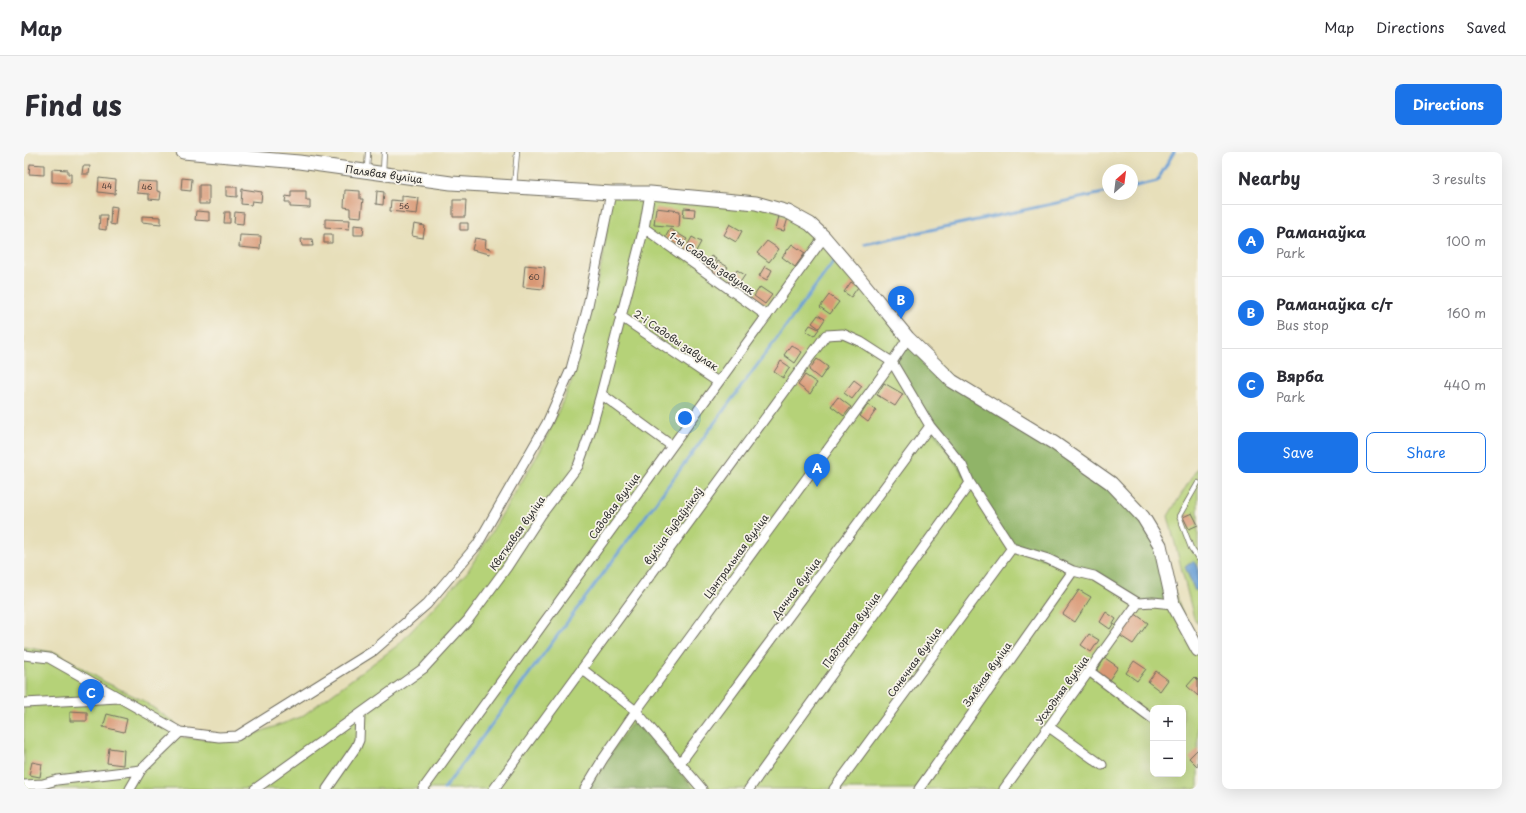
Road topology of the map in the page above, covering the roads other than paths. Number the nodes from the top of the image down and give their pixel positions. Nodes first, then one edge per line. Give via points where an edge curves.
1 (183, 152) edge
2 (368, 152) edge
3 (384, 152) edge
4 (517, 152) edge
5 (367, 172) junction
6 (383, 174) junction
7 (514, 188) junction
8 (611, 193) junction
9 (650, 193) junction
10 (644, 228) junction
11 (824, 237) junction
12 (620, 316) junction
13 (767, 316) junction
14 (908, 338) junction
15 (892, 362) junction
16 (718, 382) junction
17 (601, 394) junction
18 (930, 426) junction
19 (672, 446) junction
20 (1198, 483) edge
21 (970, 484) junction
22 (1012, 548) junction
23 (1198, 558) edge
24 (1073, 572) junction
25 (1138, 603) junction
26 (1173, 604) junction
27 (1198, 650) edge
28 (24, 655) edge
29 (582, 669) junction
30 (1088, 671) junction
31 (119, 698) junction
32 (24, 703) edge
33 (636, 711) junction
34 (360, 714) junction
35 (1150, 717) edge
36 (1049, 727) junction
37 (180, 732) junction
38 (680, 762) junction
39 (1102, 765) dead end
40 (141, 770) junction
41 (24, 785) edge
42 (1008, 787) edge
43 (496, 788) edge
44 (130, 789) edge
45 (255, 789) edge
46 (327, 789) edge
47 (423, 789) edge
48 (585, 789) edge
49 (702, 789) edge
50 (750, 789) edge
51 (834, 789) edge
52 (919, 789) edge

1 - 5 main road, Палявая вуліца via 281,158
2 - 5 lane
3 - 6 lane
4 - 7 lane
5 - 6 main road, Палявая вуліца
6 - 7 main road, Палявая вуліца
7 - 8 main road, Палявая вуліца
8 - 9 main road, Палявая вуліца
8 - 37 street via 587,310 571,370 547,423 477,545 427,604 373,651 237,736 219,737
9 - 10 street, Кветкавая вуліца
9 - 11 main road, Палявая вуліца via 756,203 788,212 810,224
10 - 12 street, Кветкавая вуліца
10 - 13 street, 1-ы Садовы завулак
11 - 13 street, Садовая вуліца
11 - 14 main road, Палявая вуліца
12 - 16 street, 2-і Садовы завулак
12 - 17 street, Кветкавая вуліца
13 - 16 street, Садовая вуліца
14 - 15 street, Цэнтральная вуліца
14 - 26 main road, Палявая вуліца via 952,381 1054,443 1111,483 1143,517 1160,545
15 - 18 street
15 - 29 street, вуліца Будаўнікоў via 843,334 826,335
15 - 33 street, Цэнтральная вуліца
16 - 19 street, Садовая вуліца
17 - 19 street
17 - 34 street, Кветкавая вуліца via 578,466 468,620 424,668
18 - 21 street via 962,465
18 - 38 street, Дачная вуліца
19 - 47 street, Садовая вуліца
20 - 23 lane via 1179,516 1191,548
21 - 22 street
21 - 50 street, Падгорная вуліца
22 - 24 street via 1048,558
22 - 51 street, Сонечная вуліца
24 - 25 street via 1094,576
24 - 52 street, Зялёная вуліца
25 - 26 street
25 - 30 street, Усходняя вуліца
26 - 27 main road, Палявая вуліца
28 - 31 street via 49,658
29 - 33 street
29 - 43 street, вуліца Будаўнікоў
30 - 35 street
30 - 36 street, Усходняя вуліца
31 - 32 street
31 - 37 street
33 - 38 street
33 - 48 street, Цэнтральная вуліца
34 - 45 street, Кветкавая вуліца
34 - 46 street via 359,740 356,747
36 - 39 street
36 - 42 street, Усходняя вуліца
37 - 40 street
38 - 49 street
40 - 41 street
40 - 44 street

